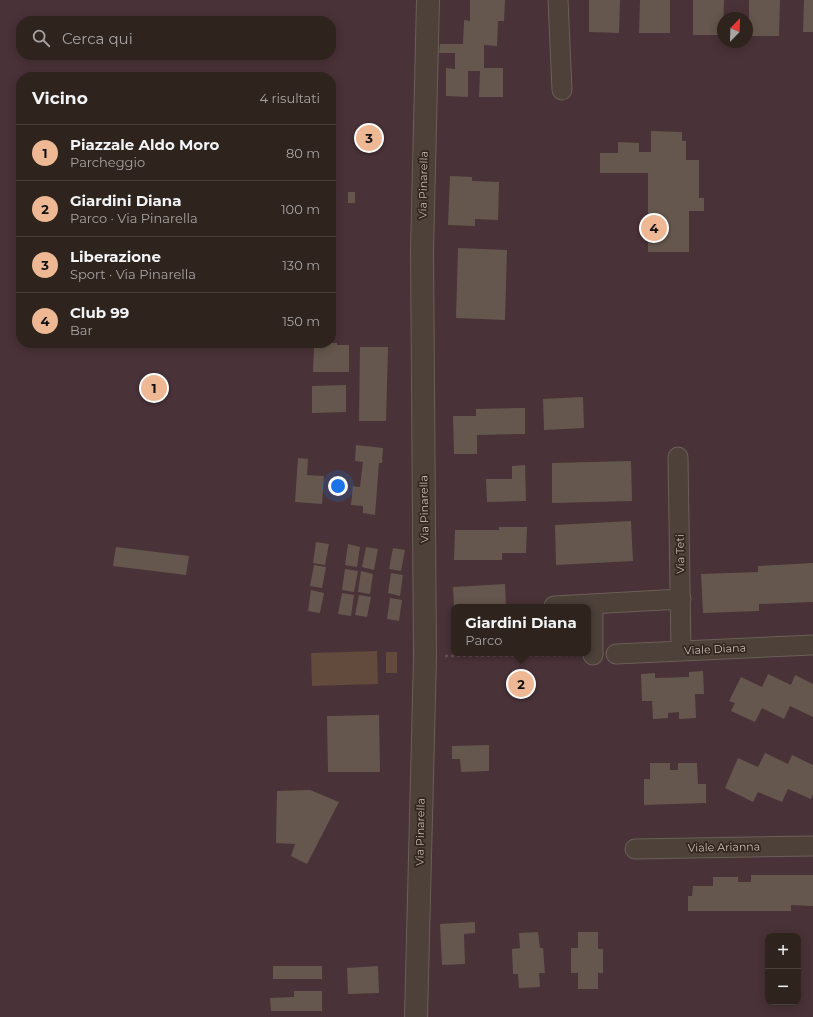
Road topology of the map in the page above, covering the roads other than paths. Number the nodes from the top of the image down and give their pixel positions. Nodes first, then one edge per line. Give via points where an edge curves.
1 (428, 0) edge
2 (558, 0) edge
3 (562, 90) dead end
4 (678, 457) dead end
5 (681, 599) junction
6 (593, 604) joint
7 (813, 645) edge
8 (682, 651) junction
9 (616, 654) dead end
10 (593, 655) dead end
11 (813, 846) edge
12 (635, 849) dead end
13 (416, 1017) edge

1 - 13 street, Via Pinarella via 422,250 425,656
2 - 3 street
4 - 5 street, Via Teti
5 - 6 street
5 - 8 street, Via Teti
6 - 10 street
7 - 8 street, Viale Diana
8 - 9 street, Viale Diana
11 - 12 street, Viale Arianna

